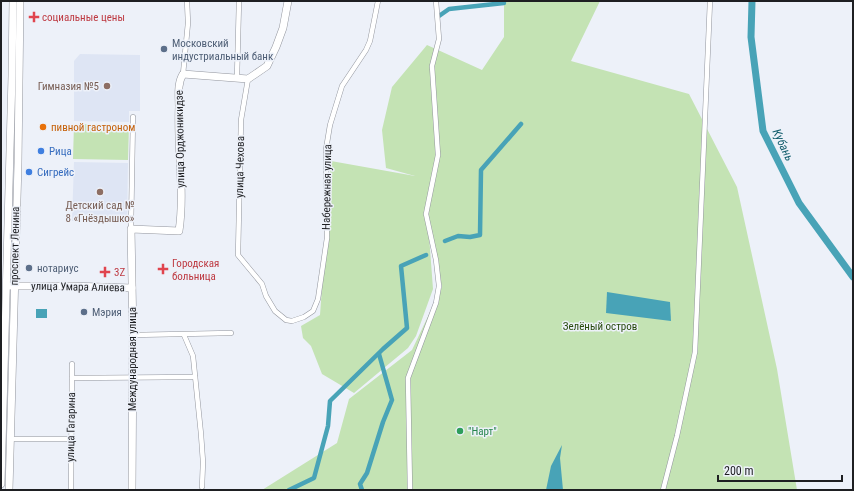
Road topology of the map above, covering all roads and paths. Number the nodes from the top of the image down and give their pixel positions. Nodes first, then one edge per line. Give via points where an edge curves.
1 (13, 1) edge
2 (20, 1) edge
3 (187, 1) edge
4 (239, 1) edge
5 (288, 1) edge
6 (378, 1) edge
7 (436, 1) edge
8 (710, 1) edge
9 (184, 74) junction
10 (237, 77) junction
11 (248, 79) junction
12 (133, 117) dead end
13 (131, 229) junction
14 (238, 255) joint
15 (3, 286) edge
16 (14, 286) junction
17 (132, 288) junction
18 (231, 333) dead end
19 (133, 335) junction
20 (184, 335) junction
21 (72, 364) dead end
22 (195, 377) junction
23 (72, 378) junction
24 (133, 378) junction
25 (11, 439) junction
26 (70, 439) junction
27 (2, 440) edge
28 (1, 484) edge
29 (202, 487) dead end
30 (9, 490) edge
31 (71, 490) edge
32 (132, 490) edge
33 (410, 490) edge
34 (663, 490) edge

1 - 15 main road, проспект Ленина
2 - 16 main road, проспект Ленина
3 - 9 street, улица Орджоникидзе
4 - 10 street
5 - 11 main road via 283,28 267,66
6 - 14 street, Набережная улица via 370,40 342,86 330,125 326,149 327,238 318,299 313,311 304,317 286,320 275,311 262,284
7 - 33 street via 439,39 432,66 438,155 426,214 439,286 436,303 408,378
8 - 34 street via 695,352
9 - 10 main road
9 - 13 main road, улица Орджоникидзе via 179,81 178,112 182,213 179,231
10 - 11 main road
11 - 14 street, улица Чехова via 241,120
12 - 13 street, Международная улица
13 - 17 main road, Международная улица
15 - 16 main road, улица Умара Алиева
15 - 27 main road, проспект Ленина
16 - 17 main road, улица Умара Алиева
16 - 25 main road, проспект Ленина
17 - 19 main road, Международная улица
18 - 20 street
19 - 20 street
19 - 24 main road, Международная улица
20 - 22 street via 193,356
21 - 23 street, улица Гагарина
22 - 24 street
22 - 29 street via 201,434
23 - 24 street
23 - 26 street, улица Гагарина
24 - 32 main road, Международная улица
25 - 26 street
25 - 30 main road, проспект Ленина
26 - 31 street, улица Гагарина
27 - 28 main road, проспект Ленина

